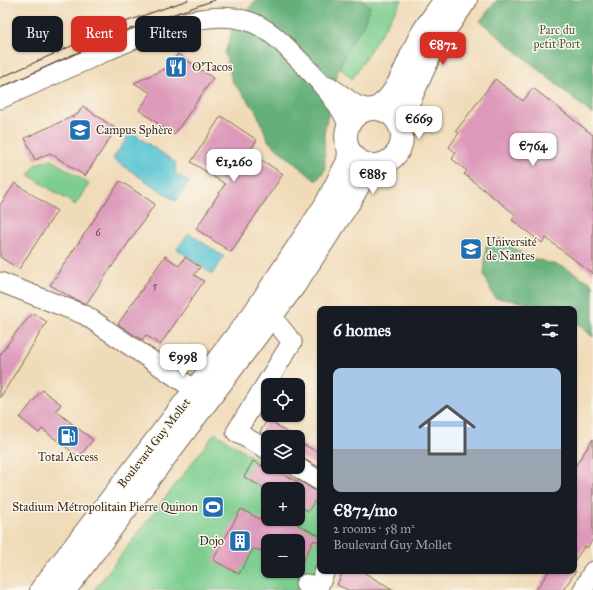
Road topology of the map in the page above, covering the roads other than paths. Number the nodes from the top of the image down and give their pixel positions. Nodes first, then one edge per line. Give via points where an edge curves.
1 (445, 0) edge
2 (466, 0) edge
3 (322, 83) junction
4 (0, 99) edge
5 (371, 109) junction
6 (398, 123) junction
7 (348, 126) junction
8 (349, 150) junction
9 (378, 165) junction
10 (0, 282) edge
11 (272, 317) junction
12 (195, 390) junction
13 (261, 446) edge
14 (305, 472) edge
15 (317, 478) edge
16 (593, 571) edge
17 (324, 574) edge
18 (305, 584) dead end
19 (41, 590) edge
20 (65, 590) edge
21 (583, 590) edge

1 - 5 main road via 421,36 386,102
2 - 6 main road via 435,44
3 - 4 street via 269,31 246,21 219,18 169,26
3 - 5 street via 332,86 356,105
3 - 7 street via 326,93 344,114
5 - 6 main road via 388,113
5 - 7 main road via 356,115
6 - 9 main road via 402,135 399,150 392,159
7 - 8 main road via 346,136
8 - 9 main road via 359,161
8 - 12 main road, Boulevard Guy Mollet via 348,161 341,176 291,259 254,313
9 - 11 main road, Boulevard Guy Mollet via 372,166 364,174 315,256
10 - 12 street via 85,315
11 - 13 street via 292,342 236,432
11 - 20 main road, Boulevard Guy Mollet
12 - 19 main road, Boulevard Guy Mollet
14 - 15 street
16 - 21 street
17 - 18 street via 319,586

